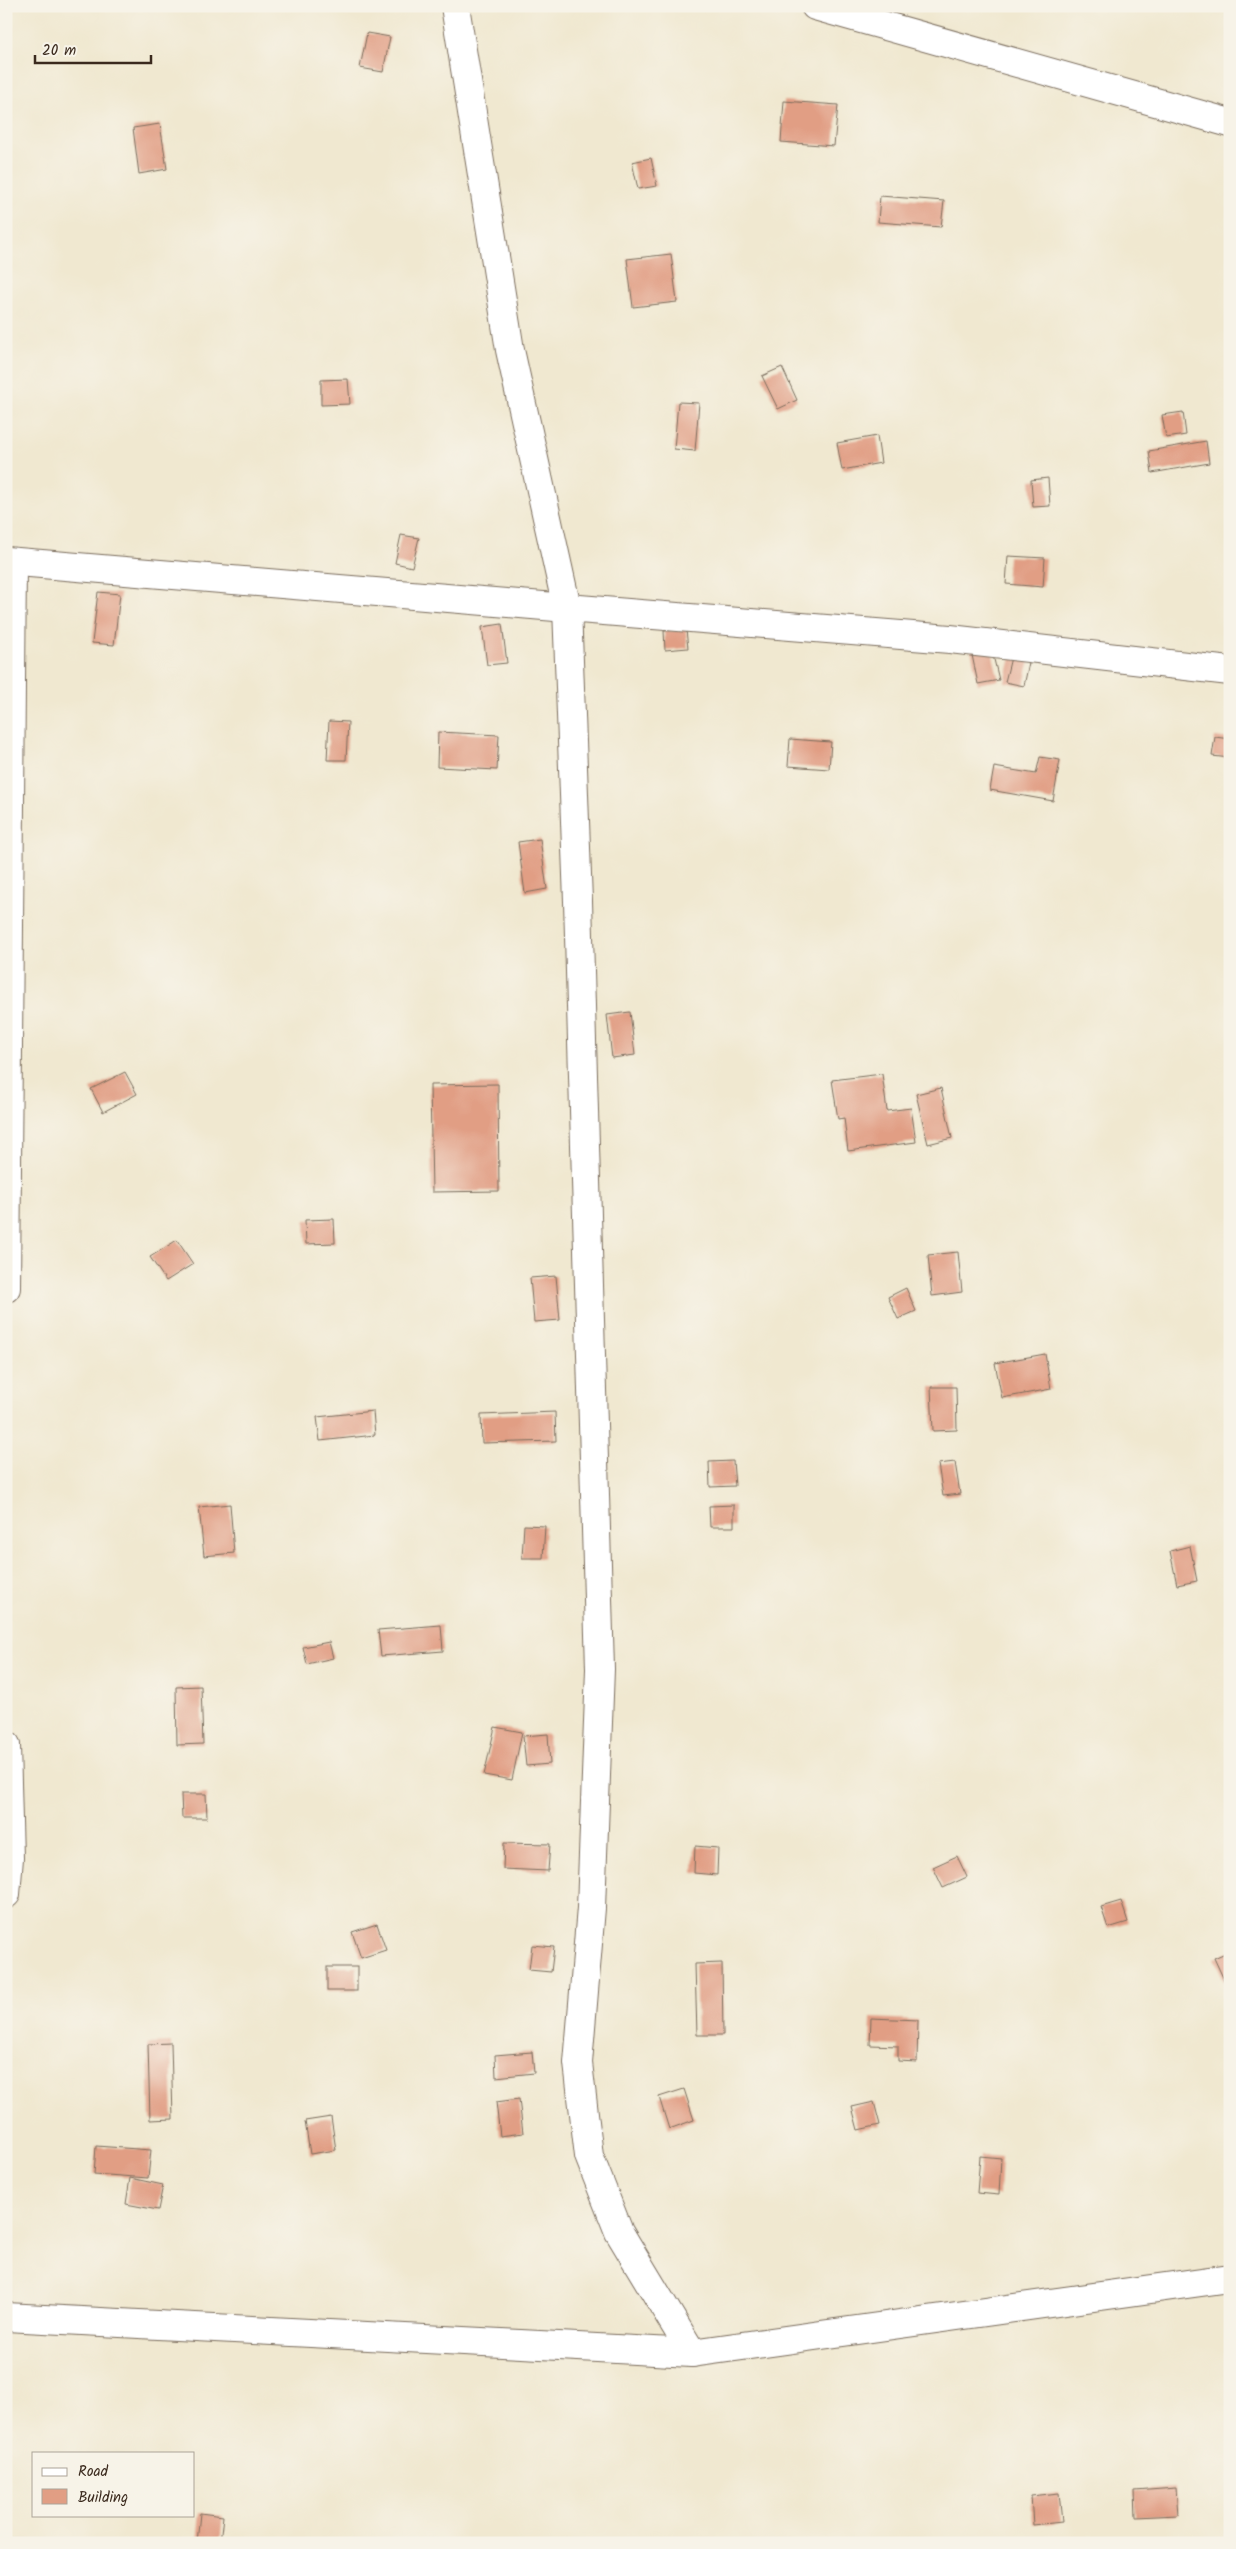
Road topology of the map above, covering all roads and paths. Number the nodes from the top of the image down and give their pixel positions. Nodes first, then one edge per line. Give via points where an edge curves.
1 (455, 6) edge
2 (815, 6) edge
3 (1230, 123) edge
4 (9, 562) edge
5 (566, 608) junction
6 (1230, 671) edge
7 (6, 1288) edge
8 (6, 1745) edge
9 (8, 1857) edge
10 (6, 1894) edge
11 (1230, 2278) edge
12 (6, 2317) edge
13 (692, 2352) junction

1 - 5 street via 510,350
2 - 3 street
4 - 5 street
4 - 7 street
5 - 6 street via 950,640
5 - 13 street via 600,1669 592,1908 578,2063 589,2156 619,2232
8 - 9 street
9 - 10 street
11 - 13 street
12 - 13 street

